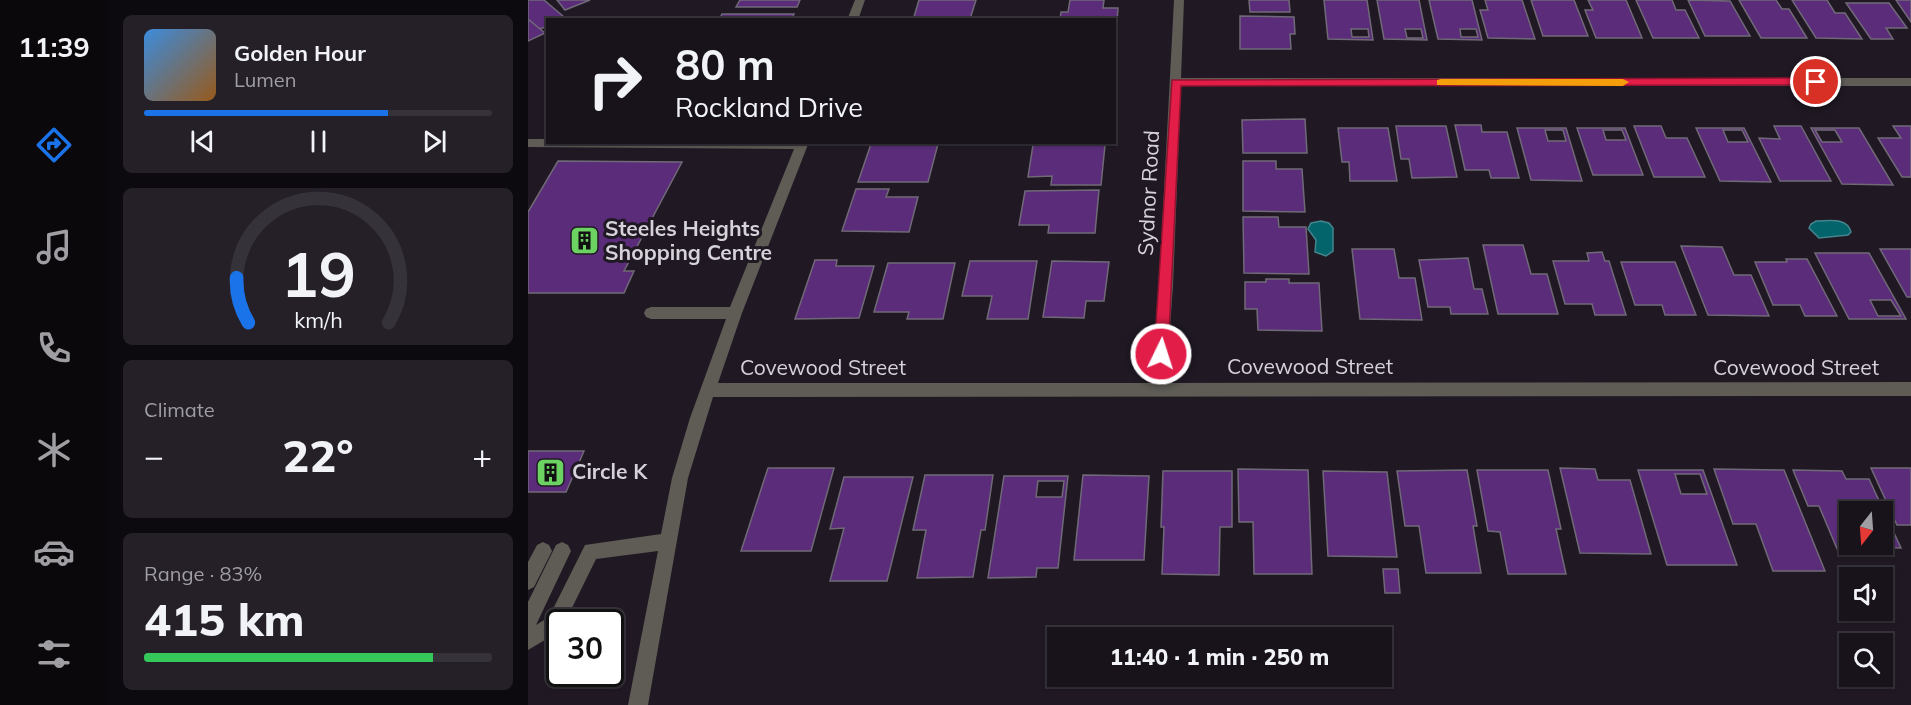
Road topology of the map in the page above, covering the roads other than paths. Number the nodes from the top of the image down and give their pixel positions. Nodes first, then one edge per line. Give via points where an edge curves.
1 (860, 0) edge
2 (1179, 0) edge
3 (853, 18) edge
4 (1176, 82) junction
5 (1911, 82) edge
6 (528, 143) edge
7 (546, 143) edge
8 (802, 144) edge
9 (651, 313) dead end
10 (735, 313) junction
11 (1158, 388) junction
12 (1911, 388) edge
13 (708, 390) junction
14 (669, 541) junction
15 (543, 551) dead end
16 (562, 551) dead end
17 (528, 581) edge
18 (528, 622) edge
19 (528, 641) edge
20 (638, 705) edge

1 - 3 street
2 - 4 street, Sydnor Road
4 - 5 street
4 - 11 street, Sydnor Road
6 - 7 street
8 - 10 street
9 - 10 street
10 - 13 street
11 - 12 street, Covewood Street
11 - 13 street, Covewood Street
13 - 14 street via 680,478
14 - 19 street via 591,551 555,623
14 - 20 street
15 - 17 street
16 - 18 street

